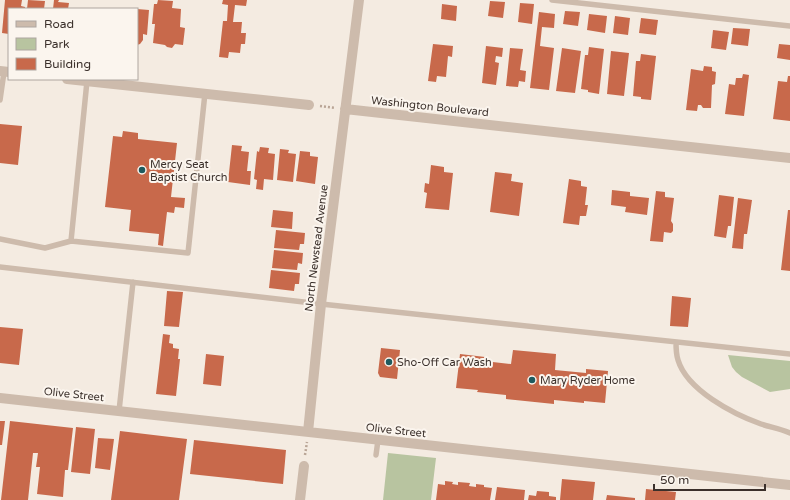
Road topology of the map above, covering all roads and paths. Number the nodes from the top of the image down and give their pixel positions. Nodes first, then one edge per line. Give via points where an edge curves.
1 (359, 0) edge
2 (552, 0) edge
3 (790, 26) edge
4 (4, 72) edge
5 (77, 80) edge
6 (87, 81) junction
7 (206, 93) junction
8 (0, 100) edge
9 (309, 105) joint
10 (345, 109) junction
11 (790, 158) edge
12 (0, 239) edge
13 (71, 241) junction
14 (0, 267) edge
15 (133, 282) junction
16 (321, 304) junction
17 (676, 342) junction
18 (790, 354) edge
19 (0, 398) edge
20 (119, 411) junction
21 (308, 432) junction
22 (790, 433) edge
23 (378, 440) junction
24 (376, 455) dead end
25 (304, 466) joint
26 (790, 485) edge
27 (300, 500) edge

1 - 10 street, North Newstead Avenue
2 - 3 lane
4 - 8 lane
5 - 6 street
6 - 7 street
6 - 13 lane
7 - 9 street
7 - 13 lane via 188,253
9 - 10 path
10 - 11 street, Washington Boulevard
10 - 16 street, North Newstead Avenue
12 - 13 lane via 45,248
14 - 15 lane
15 - 16 lane
15 - 20 lane
16 - 17 lane
16 - 21 street, North Newstead Avenue
17 - 18 lane
17 - 22 lane via 681,368 700,390 727,408
19 - 20 street, Olive Street
20 - 21 street, Olive Street
21 - 23 street, Olive Street
21 - 25 path
23 - 24 lane
23 - 26 street, Olive Street
25 - 27 street

